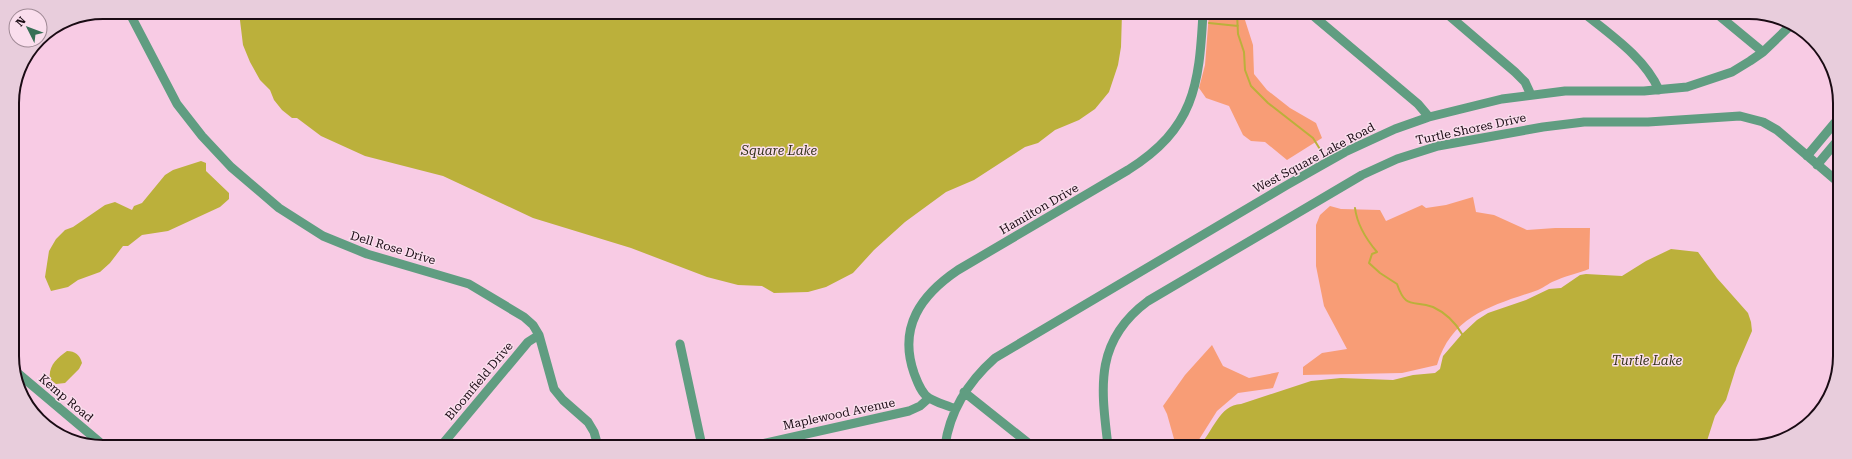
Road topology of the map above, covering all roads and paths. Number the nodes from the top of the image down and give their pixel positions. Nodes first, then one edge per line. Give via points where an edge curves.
1 (133, 19) edge
2 (1203, 19) edge
3 (1317, 19) edge
4 (1452, 19) edge
5 (1591, 19) edge
6 (1723, 19) edge
7 (1787, 29) edge
8 (1763, 52) junction
9 (1659, 90) junction
10 (1532, 95) junction
11 (1429, 117) junction
12 (1833, 125) edge
13 (1833, 146) edge
14 (1807, 156) junction
15 (1817, 164) junction
16 (1833, 177) edge
17 (539, 335) junction
18 (680, 344) dead end
19 (22, 377) edge
20 (964, 392) junction
21 (929, 398) junction
22 (955, 409) junction
23 (96, 439) edge
24 (446, 440) edge
25 (596, 440) edge
26 (701, 440) edge
27 (779, 440) edge
28 (946, 440) edge
29 (1024, 440) edge
30 (1107, 440) edge

1 - 17 street, Dell Rose Drive via 185,115 216,152 263,197 306,226 347,247 454,279 479,290 524,317
2 - 21 street, Hamilton Drive via 1191,99 1184,116 1164,143 1128,170 958,270 933,290 923,303 909,331 907,345 917,382
3 - 11 street via 1413,100
4 - 10 street via 1515,72 1525,82
5 - 9 street via 1643,65
6 - 8 street
7 - 8 street, West Square Lake Road
8 - 9 street, West Square Lake Road via 1732,72 1687,87
9 - 10 street, West Square Lake Road via 1565,91
10 - 11 street, West Square Lake Road via 1502,99
11 - 20 street, West Square Lake Road via 1345,152 1009,348 984,367
12 - 14 street
13 - 15 street
14 - 15 street, Turtle Shores Drive
14 - 30 street, Turtle Shores Drive via 1770,126 1735,116 1564,124 1445,145 1397,159 1362,175 1148,301 1135,312 1113,342 1103,372 1102,398
15 - 16 street, Turtle Shores Drive
17 - 24 street, Bloomfield Drive via 528,342
17 - 25 street, Dell Rose Drive via 554,390 588,422
18 - 26 street
19 - 23 street, Kemp Road
20 - 22 street, West Square Lake Road
20 - 29 street
21 - 22 street
21 - 27 street, Maplewood Avenue via 909,411
22 - 28 street, West Square Lake Road

